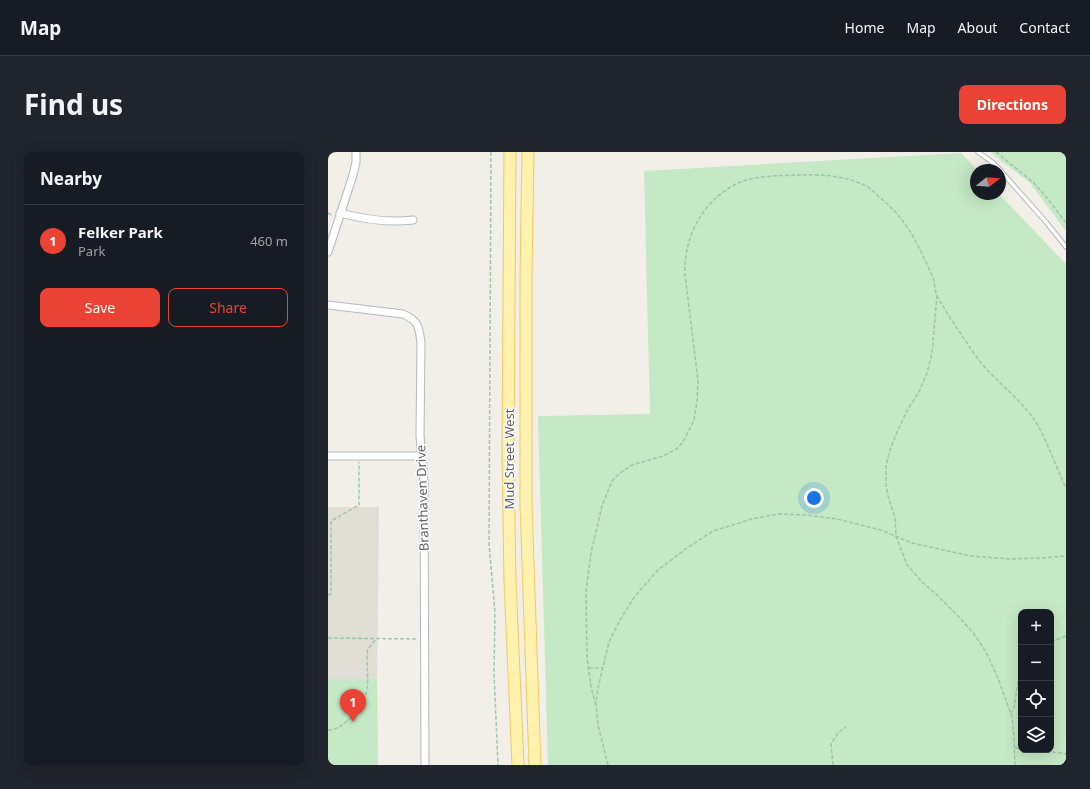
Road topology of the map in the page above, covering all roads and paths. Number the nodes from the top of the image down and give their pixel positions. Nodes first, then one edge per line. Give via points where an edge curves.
1 (356, 152) edge
2 (491, 152) edge
3 (510, 152) edge
4 (528, 152) edge
5 (978, 152) edge
6 (996, 152) edge
7 (994, 164) edge
8 (1006, 177) edge
9 (340, 213) junction
10 (413, 220) dead end
11 (1066, 223) edge
12 (1066, 247) edge
13 (328, 252) edge
14 (937, 295) junction
15 (328, 305) edge
16 (328, 456) edge
17 (359, 456) junction
18 (422, 456) junction
19 (1066, 488) edge
20 (896, 536) junction
21 (1066, 556) edge
22 (328, 595) edge
23 (1066, 636) edge
24 (328, 638) edge
25 (376, 638) junction
26 (424, 639) junction
27 (1054, 641) edge
28 (589, 668) junction
29 (603, 668) junction
30 (1018, 675) edge
31 (596, 705) junction
32 (1011, 714) junction
33 (846, 727) dead end
34 (328, 730) edge
35 (1015, 748) junction
36 (1018, 748) edge
37 (1054, 752) edge
38 (1066, 754) edge
39 (607, 764) edge
40 (425, 765) edge
41 (498, 765) edge
42 (518, 765) edge
43 (535, 765) edge
44 (833, 765) edge
45 (1015, 765) edge

1 - 9 street via 353,175
2 - 41 path via 489,544 495,612 494,674
3 - 42 main road, Mud Street West via 508,452 510,581
4 - 43 main road, Mud Street West via 526,506
5 - 7 lane
6 - 11 path via 1034,183
8 - 12 lane
9 - 10 street via 357,218 402,222
9 - 13 street
14 - 19 path via 951,320 984,366 1037,424
14 - 20 path via 932,353 927,373 897,432 888,460 886,484 895,518
14 - 28 path via 934,280 915,239 901,218 866,186 849,180 822,176 775,176 739,183 709,204 695,224 685,263 698,382 694,420 678,448 663,456 632,465 612,481 602,506 591,553 586,591
15 - 18 street, Branthaven Drive via 403,314 412,318 418,326 421,343
16 - 17 street
17 - 18 street
17 - 22 path via 359,505 331,521 331,594
18 - 26 street, Branthaven Drive
20 - 21 path via 912,543 971,556 1010,559
20 - 29 path via 844,521 807,515 778,514 713,531 658,570 636,596 609,642
20 - 32 path via 907,565 958,616 986,652
23 - 27 path
24 - 25 path
25 - 26 path
25 - 34 path via 367,654 366,697 361,707 340,727
26 - 40 street, Branthaven Drive
28 - 29 path
28 - 31 path
29 - 31 path
30 - 32 path
31 - 39 path
32 - 35 path
33 - 44 path via 838,733 831,744
35 - 36 path
35 - 45 path
37 - 38 path

